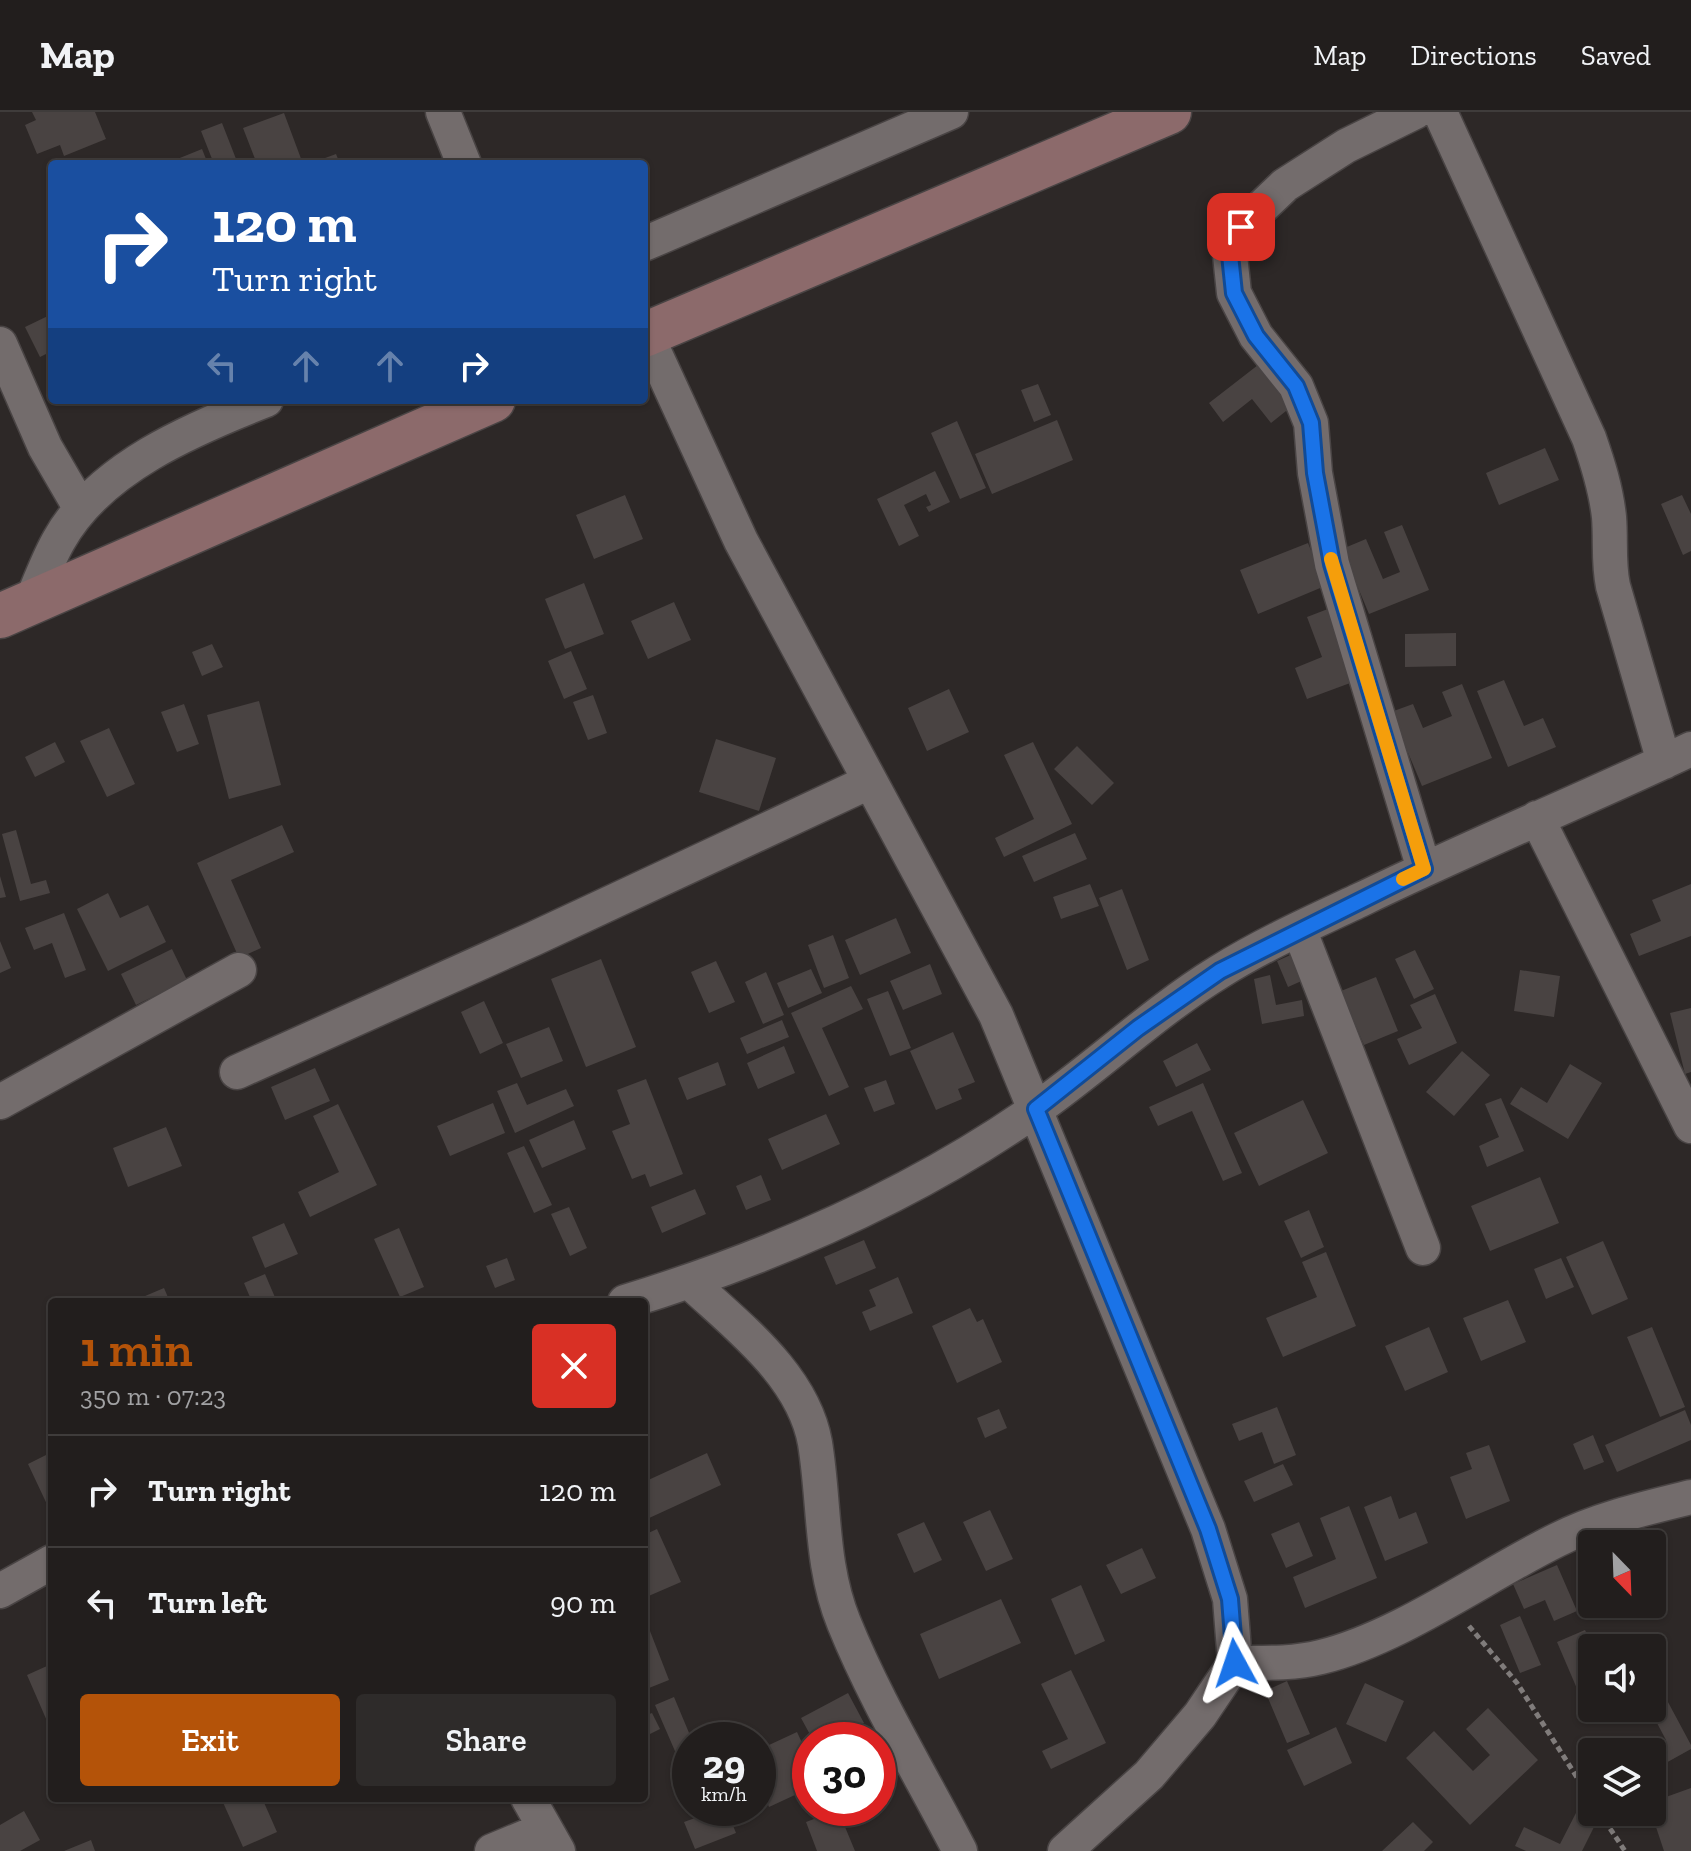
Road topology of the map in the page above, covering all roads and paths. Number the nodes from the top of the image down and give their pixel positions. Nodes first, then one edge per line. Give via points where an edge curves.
1 (443, 112) edge
2 (951, 112) edge
3 (1169, 112) edge
4 (1415, 112) edge
5 (1440, 112) edge
6 (462, 160) edge
7 (648, 242) edge
8 (648, 334) edge
9 (648, 341) edge
10 (0, 344) edge
11 (257, 404) edge
12 (484, 404) edge
13 (81, 509) junction
14 (16, 609) edge
15 (1677, 756) edge
16 (869, 782) junction
17 (1537, 818) junction
18 (1424, 869) junction
19 (1299, 929) junction
20 (239, 970) dead end
21 (237, 1072) dead end
22 (0, 1102) edge
23 (1036, 1109) junction
24 (1691, 1126) edge
25 (1423, 1248) dead end
26 (690, 1282) junction
27 (638, 1298) edge
28 (1691, 1497) edge
29 (48, 1564) edge
30 (0, 1591) edge
31 (1443, 1602) junction
32 (1235, 1663) junction
33 (1578, 1779) edge
34 (530, 1802) edge
35 (1608, 1826) edge
36 (551, 1840) edge
37 (492, 1851) edge
38 (960, 1851) edge
39 (1065, 1851) edge
40 (1625, 1851) edge

1 - 6 street
2 - 7 street
3 - 8 street
4 - 18 street via 1346,146 1285,185 1241,227 1230,255 1234,293 1256,336 1296,386 1311,423 1332,564
5 - 15 street via 1589,438 1604,481 1613,586
9 - 16 street via 741,541
10 - 13 street via 45,447
11 - 13 street via 148,455
12 - 14 street
13 - 14 street
15 - 17 street
16 - 21 street
16 - 23 street via 996,1015
17 - 18 street
17 - 24 street
18 - 19 street
19 - 23 street via 1173,1003
19 - 25 street
20 - 22 street
23 - 26 street via 951,1163 869,1206
23 - 32 street via 1208,1529 1230,1599
26 - 27 street
26 - 38 street via 779,1370 800,1401 815,1441 829,1580 844,1623 902,1746
28 - 31 street via 1560,1538
29 - 30 street
31 - 32 street via 1322,1657
31 - 33 path via 1517,1683
32 - 39 street via 1149,1775
34 - 36 street
35 - 40 path
36 - 37 street

